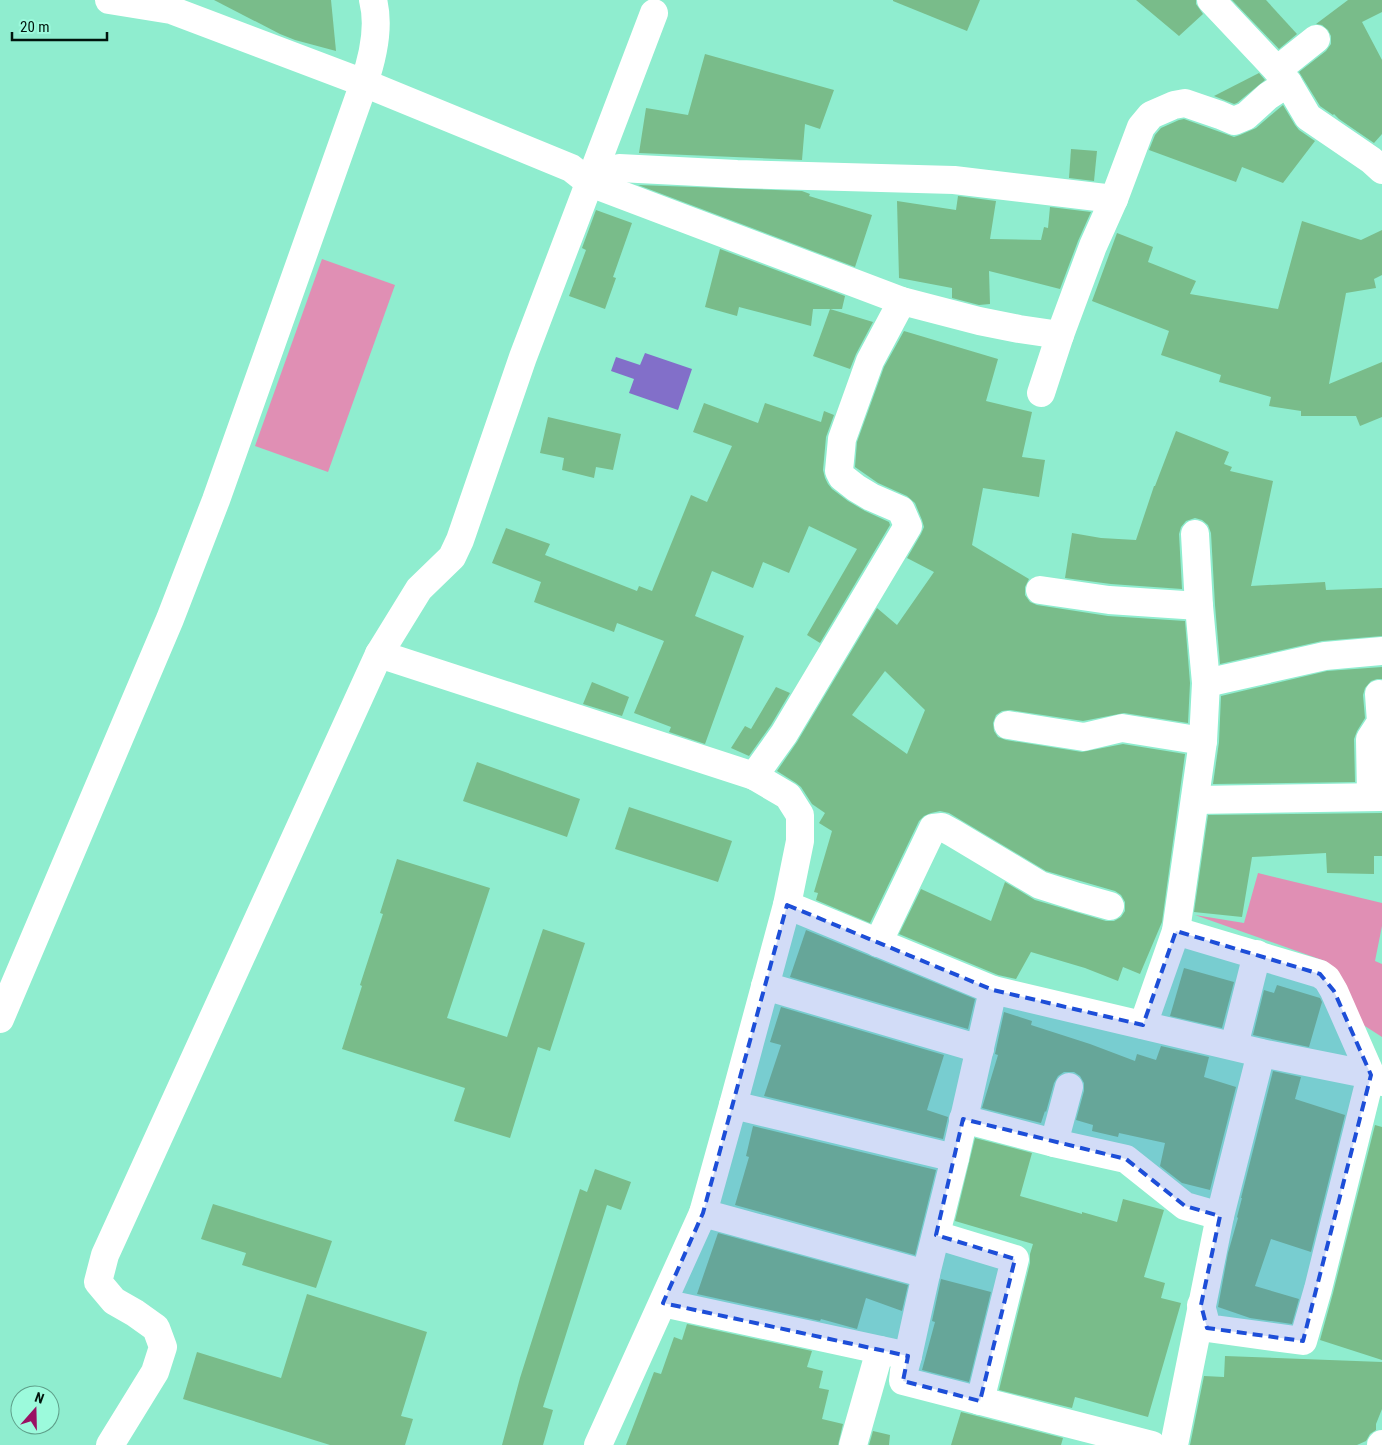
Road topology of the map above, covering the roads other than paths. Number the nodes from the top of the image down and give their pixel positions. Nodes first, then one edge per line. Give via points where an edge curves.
1 (109, 0) edge
2 (373, 0) edge
3 (1210, 0) edge
4 (174, 5) edge
5 (654, 13) dead end
6 (1316, 39) dead end
7 (1282, 77) junction
8 (364, 83) junction
9 (1378, 164) edge
10 (590, 183) junction
11 (1114, 200) junction
12 (902, 301) junction
13 (1060, 335) junction
14 (1041, 393) dead end
15 (1194, 534) dead end
16 (1040, 590) dead end
17 (1199, 606) junction
18 (1382, 651) edge
19 (379, 654) junction
20 (1206, 683) junction
21 (1379, 694) dead end
22 (1008, 725) dead end
23 (1203, 741) junction
24 (754, 776) junction
25 (1377, 797) edge
26 (1195, 800) junction
27 (787, 905) junction
28 (1110, 906) dead end
29 (1176, 931) junction
30 (878, 943) junction
31 (1257, 954) junction
32 (765, 986) junction
33 (993, 990) junction
34 (0, 1019) edge
35 (1143, 1025) junction
36 (1234, 1046) junction
37 (980, 1049) junction
38 (1261, 1053) junction
39 (1376, 1078) edge
40 (1069, 1087) dead end
41 (733, 1105) junction
42 (963, 1119) junction
43 (1054, 1144) junction
44 (954, 1158) junction
45 (703, 1213) junction
46 (1220, 1216) junction
47 (936, 1235) junction
48 (926, 1274) junction
49 (663, 1303) junction
50 (1202, 1306) junction
51 (880, 1350) junction
52 (908, 1356) junction
53 (980, 1401) junction
54 (110, 1445) edge
55 (598, 1445) edge
56 (853, 1445) edge
57 (1152, 1445) edge
58 (1174, 1445) edge

1 - 4 street
2 - 8 street via 376,12 373,55
3 - 7 street
4 - 8 street
5 - 10 street
6 - 7 street
7 - 9 street via 1308,117
7 - 11 street via 1268,96 1246,116 1234,121 1185,103 1152,115 1141,127
8 - 10 street via 571,168
8 - 34 street via 213,510
10 - 11 street via 619,168 954,180
10 - 12 street
10 - 19 street via 522,357 460,540 452,557 419,589
11 - 13 street
12 - 13 street via 979,321
12 - 24 street via 870,361 842,439 839,471 842,477 864,493 901,510 908,526 784,734
13 - 14 street
15 - 17 street
16 - 17 street via 1109,600
17 - 20 street
18 - 20 street via 1325,656
19 - 24 street
19 - 54 street via 105,1254 98,1282 114,1301 156,1328 163,1347 155,1372
20 - 23 street
21 - 25 street via 1381,722 1370,739
22 - 23 street via 1084,737 1122,728
23 - 26 street
24 - 27 street via 788,796 800,814 800,842
25 - 26 street
26 - 29 street
27 - 30 street
27 - 32 street
28 - 30 street via 1040,885 954,833 942,827 933,828
29 - 31 street
29 - 35 street
30 - 33 street
31 - 36 street
31 - 39 street via 1327,979
32 - 37 street
32 - 41 street
33 - 35 street
33 - 37 street
35 - 36 street
36 - 38 street
37 - 42 street
38 - 39 street
38 - 46 street
39 - 50 street via 1303,1341 1207,1328
40 - 43 street
41 - 44 street
41 - 45 street
42 - 43 street
42 - 44 street
43 - 46 street via 1126,1159 1185,1206
44 - 47 street
45 - 48 street
45 - 49 street
46 - 50 street
47 - 48 street
47 - 53 street via 1015,1259
48 - 52 street
49 - 51 street
49 - 55 street
50 - 58 street
51 - 52 street
51 - 56 street
52 - 53 street via 903,1381
53 - 57 street

